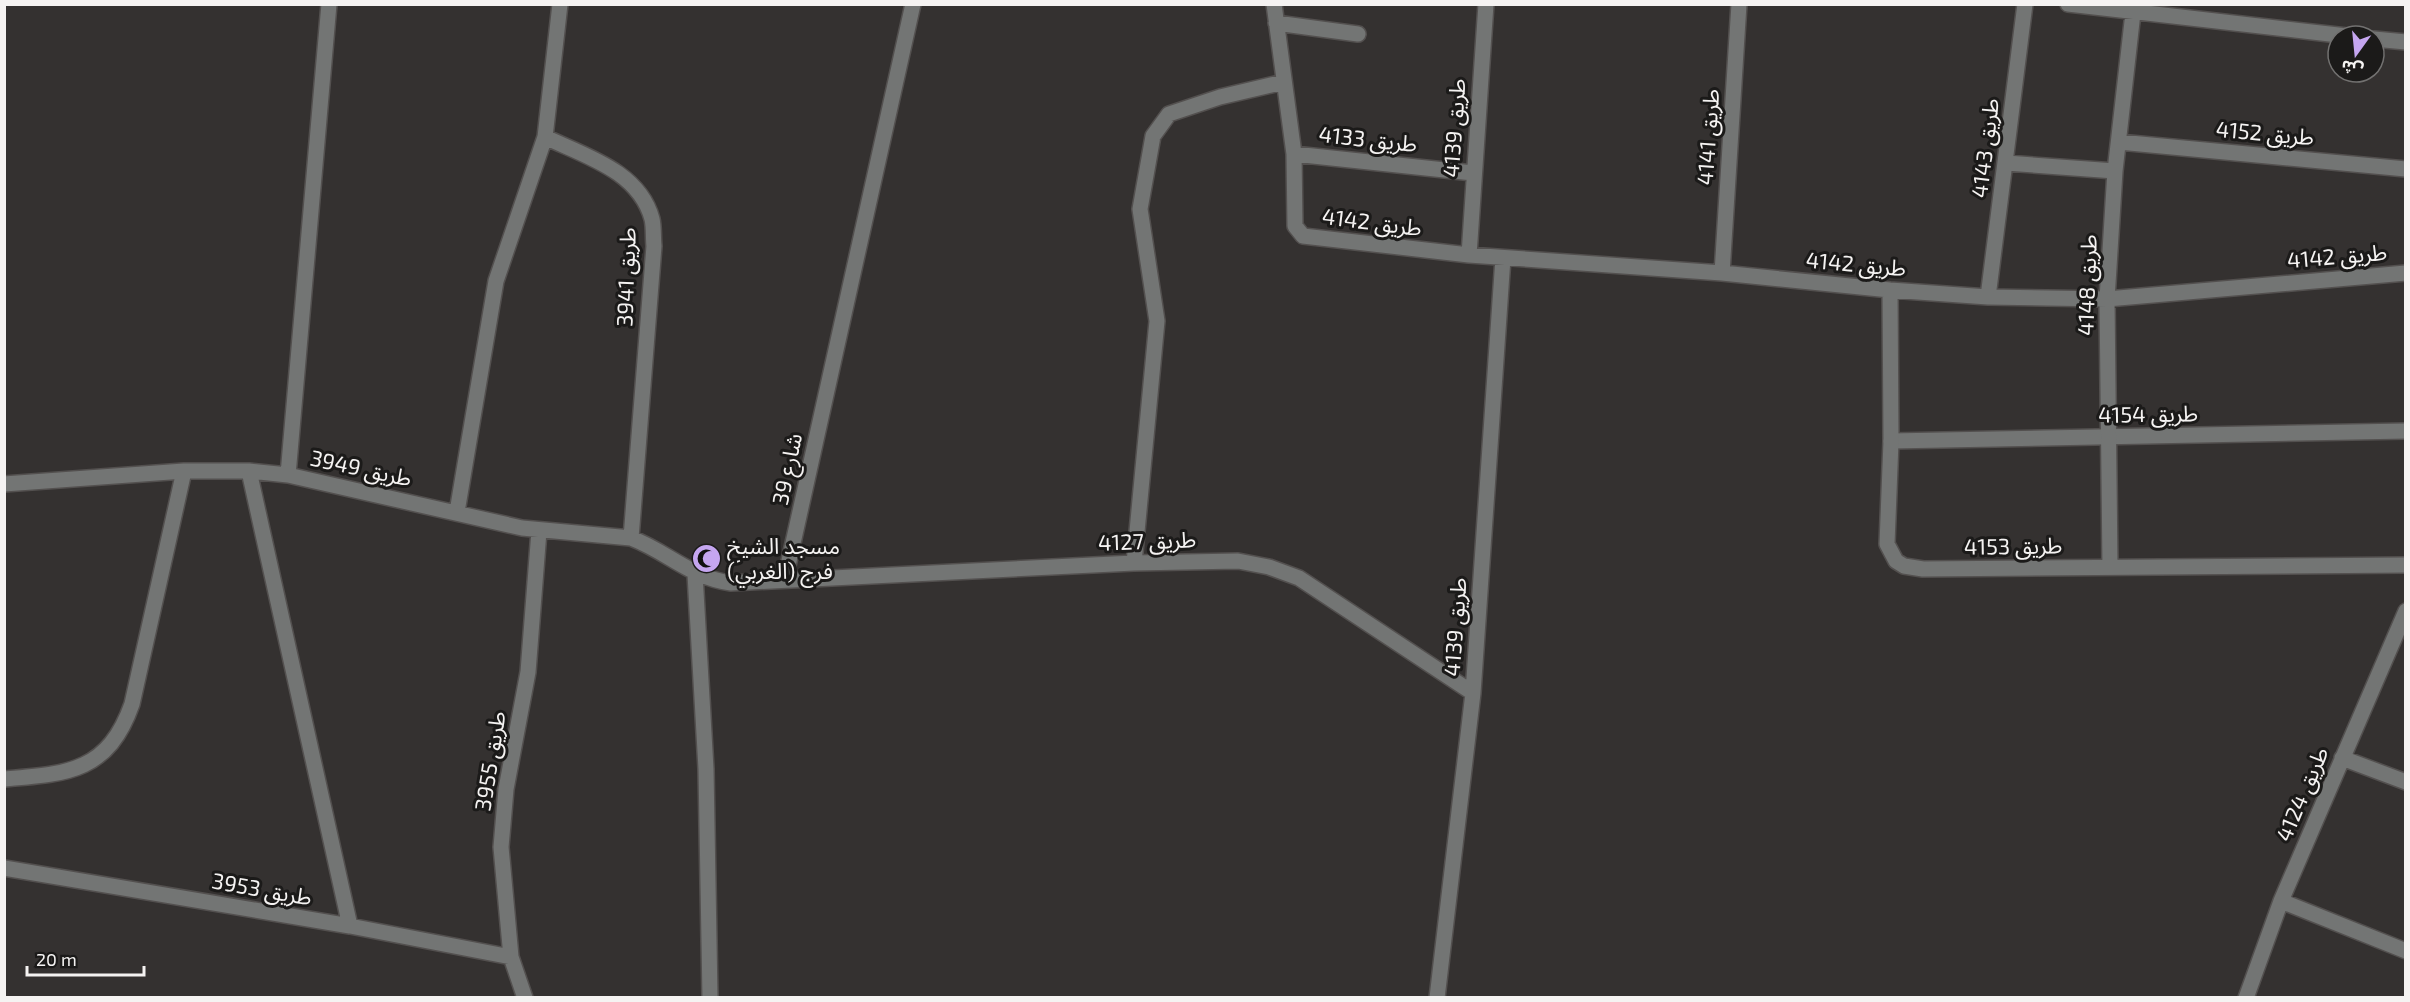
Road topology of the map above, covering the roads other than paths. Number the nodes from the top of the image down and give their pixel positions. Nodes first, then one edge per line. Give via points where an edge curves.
1 (329, 4) edge
2 (560, 4) edge
3 (913, 4) edge
4 (1274, 4) edge
5 (1486, 4) edge
6 (1739, 4) edge
7 (2025, 4) edge
8 (2068, 4) edge
9 (2134, 9) edge
10 (1276, 23) junction
11 (2326, 33) edge
12 (1358, 34) dead end
13 (2386, 40) edge
14 (2406, 42) edge
15 (1284, 82) junction
16 (545, 137) junction
17 (2120, 142) junction
18 (1294, 154) junction
19 (2006, 163) junction
20 (2406, 169) edge
21 (2115, 171) junction
22 (1473, 172) junction
23 (1303, 236) joint
24 (1469, 255) junction
25 (1503, 258) junction
26 (1722, 273) junction
27 (2406, 273) edge
28 (1890, 290) junction
29 (1989, 297) junction
30 (2107, 299) junction
31 (2406, 431) edge
32 (2109, 437) junction
33 (1891, 441) junction
34 (184, 471) junction
35 (249, 471) junction
36 (288, 476) junction
37 (4, 484) edge
38 (457, 513) junction
39 (539, 531) junction
40 (632, 538) junction
41 (1134, 563) junction
42 (2406, 565) edge
43 (2110, 567) junction
44 (695, 574) junction
45 (785, 579) junction
46 (2406, 611) edge
47 (1473, 693) junction
48 (2342, 758) junction
49 (4, 779) edge
50 (2406, 782) edge
51 (4, 868) edge
52 (2281, 901) junction
53 (350, 926) junction
54 (2406, 951) edge
55 (512, 957) junction
56 (525, 998) edge
57 (710, 998) edge
58 (1437, 998) edge
59 (2246, 998) edge

1 - 36 street
2 - 16 street
3 - 45 street, شارع 39
4 - 10 street, طريق 4133
5 - 22 street, طريق 4139
6 - 26 street, طريق 4141
7 - 19 street, طريق 4143
8 - 9 street
9 - 11 street
9 - 17 street, طريق 4148
10 - 12 street
10 - 15 street, طريق 4133
13 - 14 street
15 - 18 street, طريق 4133
15 - 41 street via 1169,114 1153,136 1140,209 1157,321
16 - 38 street via 496,282
16 - 40 street, طريق 3941 via 621,174 640,194 651,219 654,246
17 - 20 street, طريق 4152
17 - 21 street, طريق 4148
18 - 22 street, طريق 4133
18 - 23 street, طريق 4133 via 1295,226
19 - 21 street
19 - 29 street, طريق 4143
21 - 30 street, طريق 4148
22 - 24 street, طريق 4139
23 - 24 street, طريق 4142
24 - 25 street, طريق 4142
25 - 26 street, طريق 4142
25 - 47 street, طريق 4139
26 - 28 street, طريق 4142
27 - 30 street, طريق 4142
28 - 29 street, طريق 4142
28 - 33 street, طريق 4153
29 - 30 street, طريق 4142
30 - 32 street, طريق 4148
31 - 32 street, طريق 4154
32 - 33 street, طريق 4154
32 - 43 street, طريق 4148
33 - 43 street, طريق 4153 via 1887,544 1896,561 1904,566
34 - 35 street, طريق 3949
34 - 37 street, طريق 3949
34 - 49 street via 132,704 123,729 107,750 86,765 61,773
35 - 36 street, طريق 3949
35 - 53 street
36 - 38 street, طريق 3949
38 - 39 street, طريق 3949
39 - 40 street, طريق 3949
39 - 55 street, طريق 3955 via 528,672 506,789 501,847
40 - 44 street, طريق 3949
41 - 45 street, طريق 4127
41 - 47 street, طريق 4127 via 1238,561 1299,578
42 - 43 street, طريق 4153
44 - 45 street via 731,583
44 - 57 street via 706,769
46 - 48 street, طريق 4124
47 - 58 street, طريق 4139
48 - 50 street
48 - 52 street, طريق 4124
51 - 53 street, طريق 3953
52 - 54 street
52 - 59 street, طريق 4124
53 - 55 street, طريق 3953
55 - 56 street, طريق 3955

